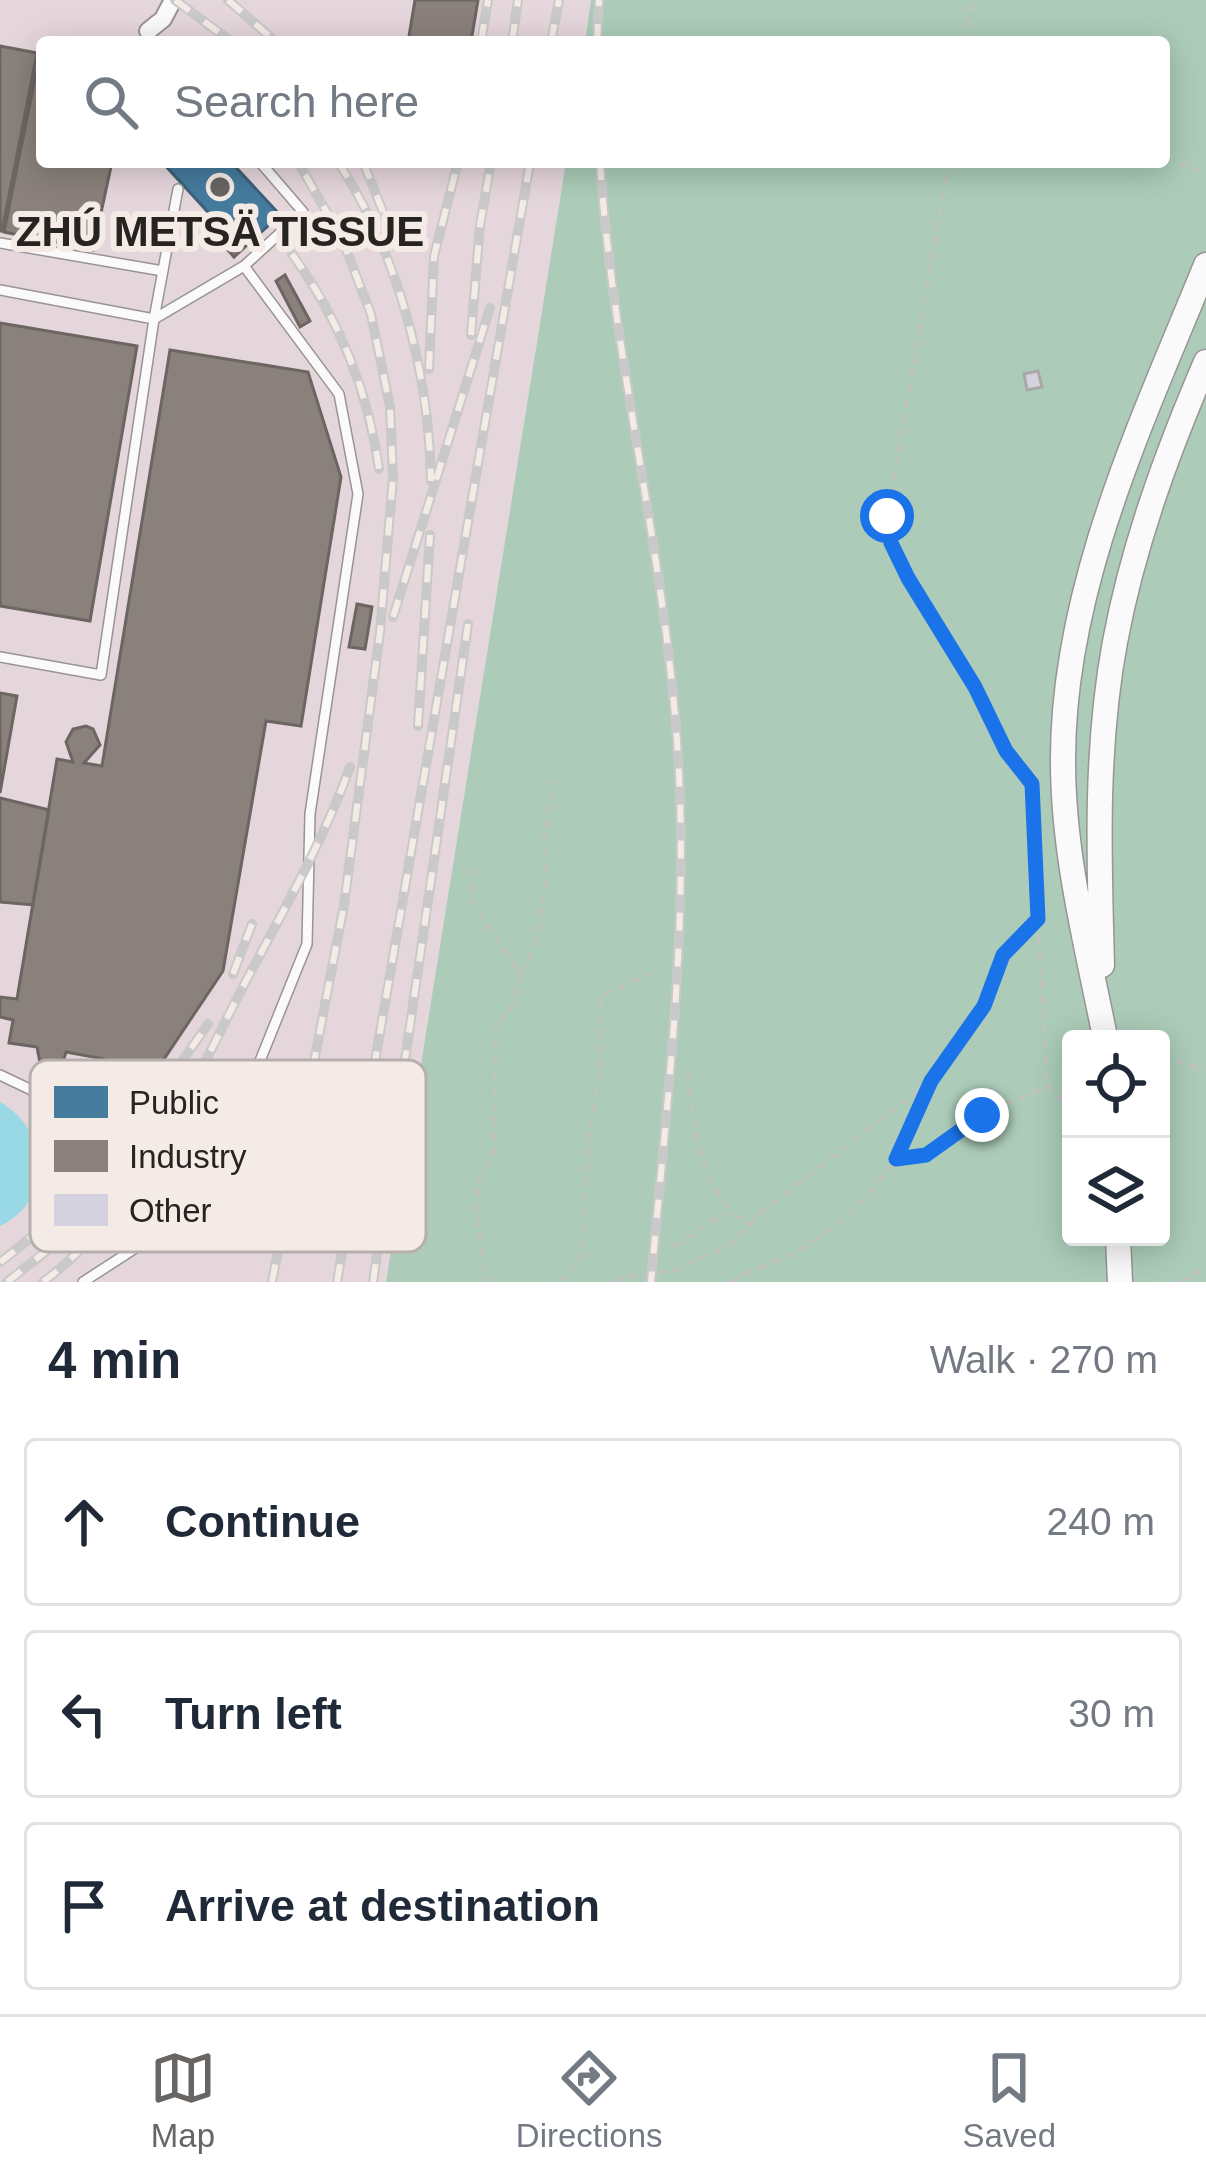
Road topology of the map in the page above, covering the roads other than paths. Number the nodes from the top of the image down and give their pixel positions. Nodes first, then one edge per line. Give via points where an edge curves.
1 (173, 0) edge
2 (148, 31) dead end
3 (265, 168) edge
4 (178, 189) dead end
5 (0, 243) edge
6 (244, 266) junction
7 (1206, 266) edge
8 (163, 271) junction
9 (0, 290) edge
10 (154, 320) junction
11 (1206, 362) edge
12 (0, 657) edge
13 (1110, 1030) edge
14 (1111, 1030) edge
15 (260, 1060) edge
16 (0, 1075) edge
17 (30, 1089) edge
18 (1118, 1246) edge
19 (131, 1252) edge
20 (83, 1282) edge
21 (1120, 1282) edge

1 - 2 street
3 - 6 lane via 303,212
4 - 8 lane
5 - 8 lane
6 - 10 lane
6 - 15 lane via 339,394 358,494 310,814 307,944
7 - 13 main road via 1104,529 1073,663 1063,763 1077,899
8 - 10 lane
9 - 10 lane
10 - 12 lane via 101,675
11 - 14 main road via 1141,533 1106,700 1098,833
16 - 17 lane
18 - 21 main road
19 - 20 lane

